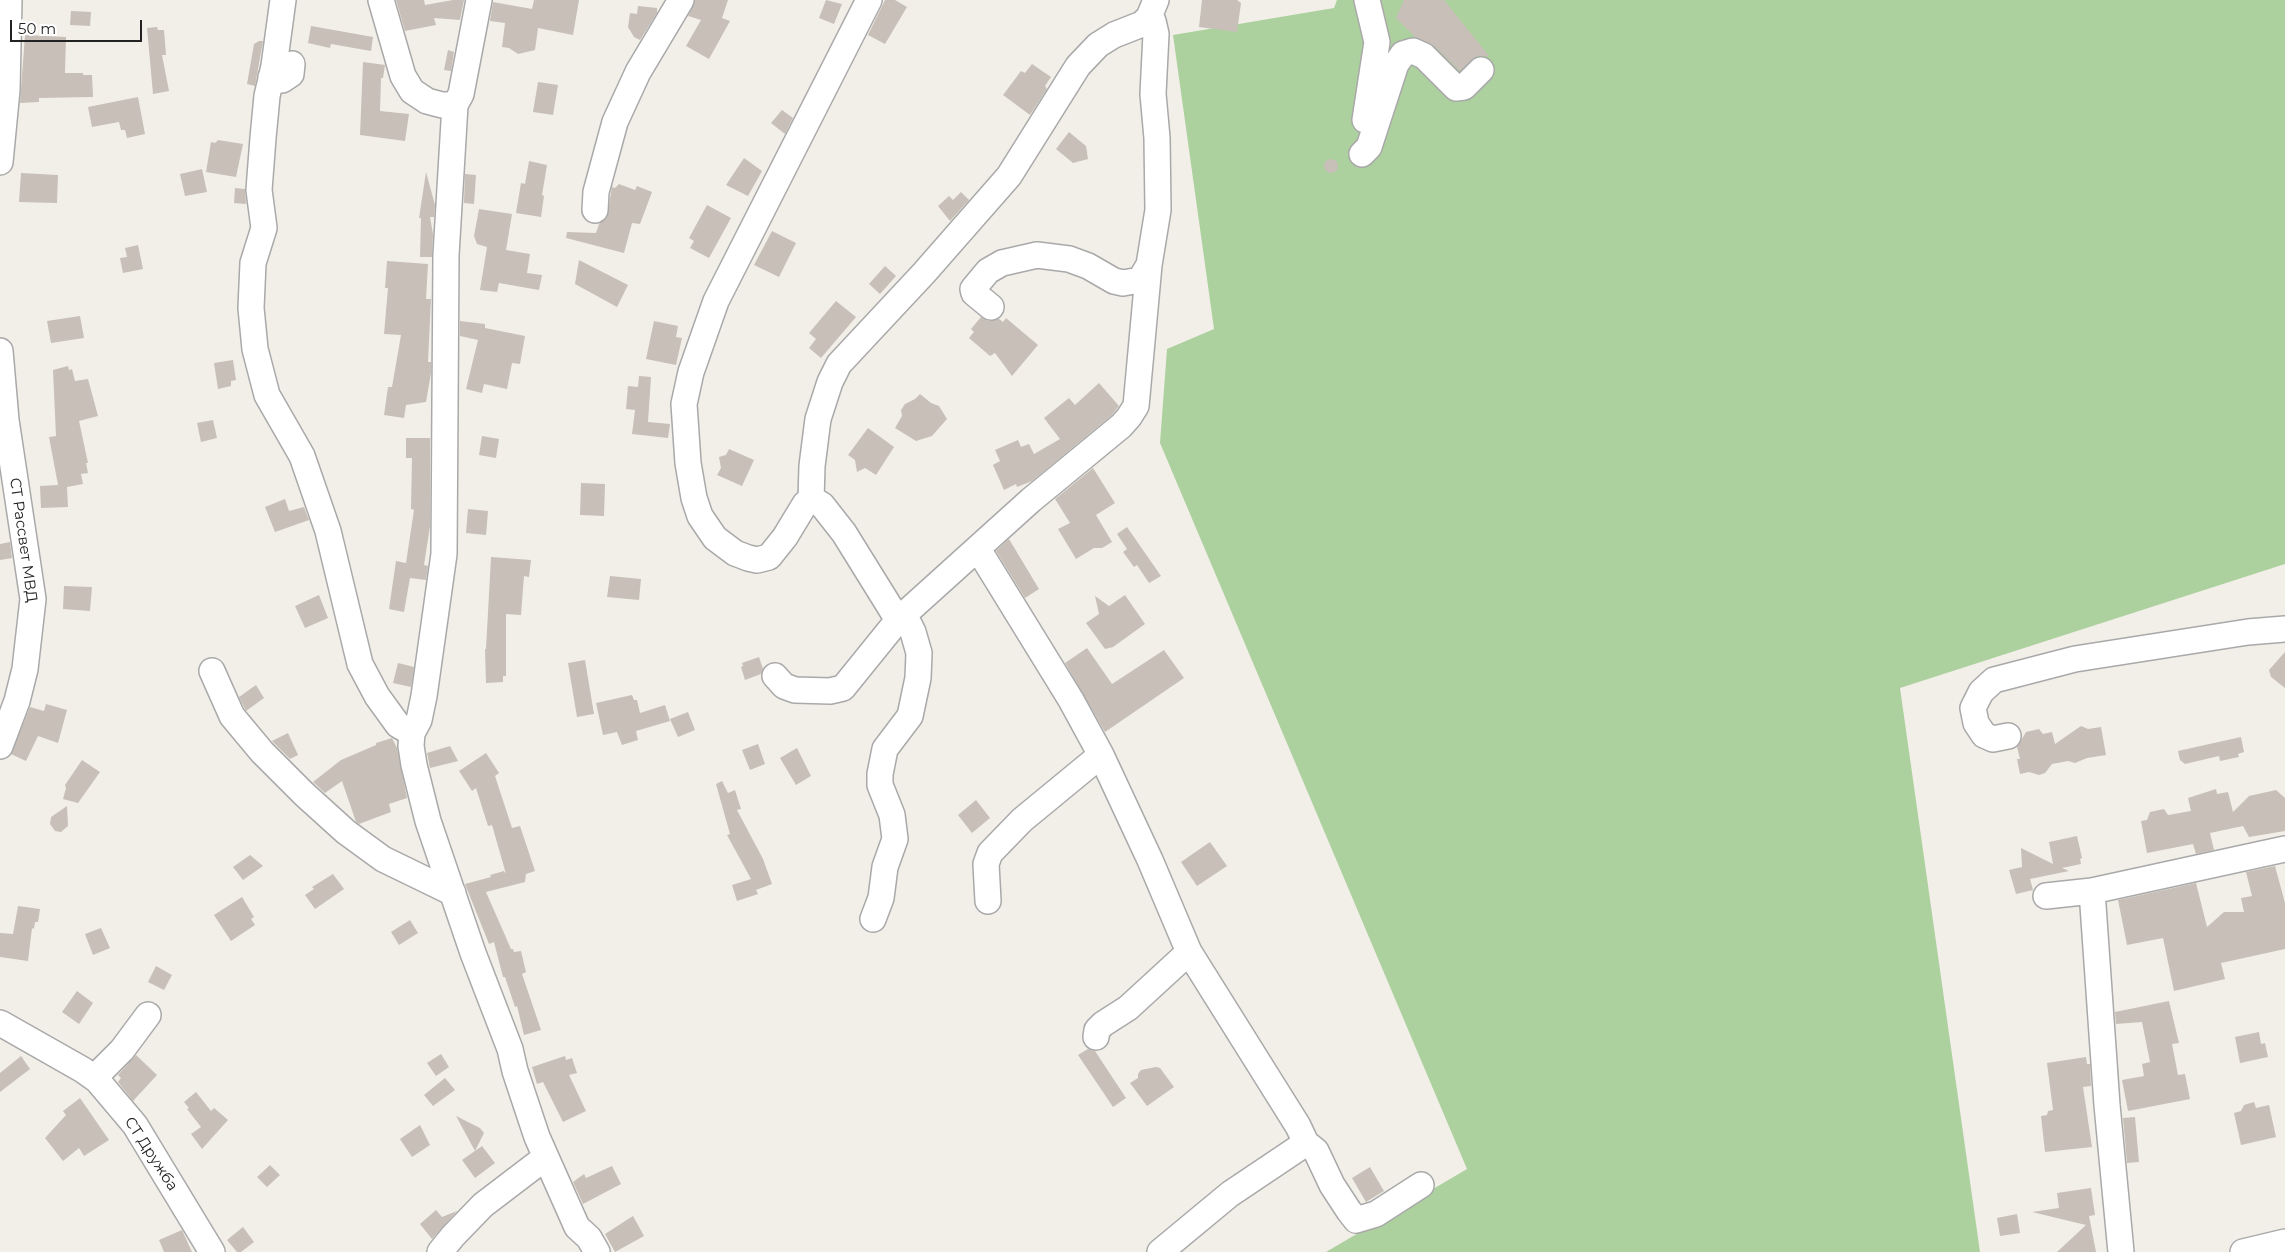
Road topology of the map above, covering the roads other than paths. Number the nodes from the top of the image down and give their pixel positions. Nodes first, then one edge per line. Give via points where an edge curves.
1 (9, 0) edge
2 (283, 0) edge
3 (381, 0) edge
4 (478, 0) edge
5 (681, 0) edge
6 (869, 0) edge
7 (1367, 0) edge
8 (1152, 8) edge
9 (292, 64) dead end
10 (1481, 70) dead end
11 (271, 77) junction
12 (456, 105) junction
13 (0, 162) edge
14 (595, 210) dead end
15 (1149, 265) junction
16 (991, 307) dead end
17 (0, 351) edge
18 (812, 500) junction
19 (978, 549) junction
20 (901, 617) junction
21 (2285, 629) edge
22 (212, 671) dead end
23 (775, 676) dead end
24 (412, 733) junction
25 (2008, 736) dead end
26 (0, 746) edge
27 (1101, 756) junction
28 (2285, 849) edge
29 (2092, 890) junction
30 (453, 893) junction
31 (2046, 896) dead end
32 (988, 901) dead end
33 (873, 919) dead end
34 (1189, 952) junction
35 (148, 1014) dead end
36 (0, 1023) edge
37 (1096, 1037) dead end
38 (97, 1080) junction
39 (1306, 1143) junction
40 (546, 1157) junction
41 (1421, 1185) dead end
42 (2285, 1242) edge
43 (212, 1252) edge
44 (440, 1252) edge
45 (597, 1252) edge
46 (1160, 1252) edge
47 (2121, 1252) edge
48 (2243, 1252) edge

1 - 13 street via 6,100
2 - 11 street
3 - 12 street via 403,76 412,91 442,105
4 - 12 street via 461,94
5 - 14 street via 638,72 615,122 596,192
6 - 18 street via 716,301 691,372 684,404 694,498 700,516 715,538 735,553 758,560 769,556 777,549 800,510
7 - 10 street via 1377,42 1360,158 1368,148 1396,64 1403,54 1413,52 1424,56 1456,88 1464,87
8 - 15 street via 1156,34 1153,94 1158,210
8 - 18 street via 1142,24 1098,45 1078,66 1009,176 839,364 827,388 818,419 812,466
9 - 11 street via 291,74 282,80
11 - 24 street via 260,190 264,228 253,263 251,308 255,349 267,395 302,456 328,531 360,664 398,725
12 - 24 street via 446,255 444,554 424,696 419,720
15 - 16 street via 1140,280 1123,283 1069,258 1037,255 1002,263 988,271 973,288 974,293
15 - 19 street via 1133,412
17 - 26 street, СТ Рассвет МВД via 33,599 25,668
18 - 20 street via 822,504
19 - 20 street
19 - 27 street via 1071,700
20 - 23 street via 843,688 796,690 784,686
20 - 33 street via 913,632 919,653 918,678 910,716 885,749 880,774 895,839
21 - 25 street via 2238,633 2075,659 1994,680 1981,692 1973,708 1976,723 1984,734 1993,739
22 - 30 street via 232,716 304,794 346,832 383,859
24 - 30 street via 417,781
27 - 32 street via 1022,820 990,853 986,864
27 - 34 street
28 - 29 street
29 - 31 street
29 - 47 street
30 - 40 street
34 - 37 street via 1128,1008 1103,1024
34 - 39 street via 1289,1110
35 - 38 street
36 - 38 street, СТ Дружба
38 - 43 street, СТ Дружба via 135,1126
39 - 41 street via 1316,1152 1332,1185 1356,1220 1376,1214
39 - 46 street via 1230,1194
40 - 44 street via 483,1205
40 - 45 street via 577,1227
42 - 48 street

